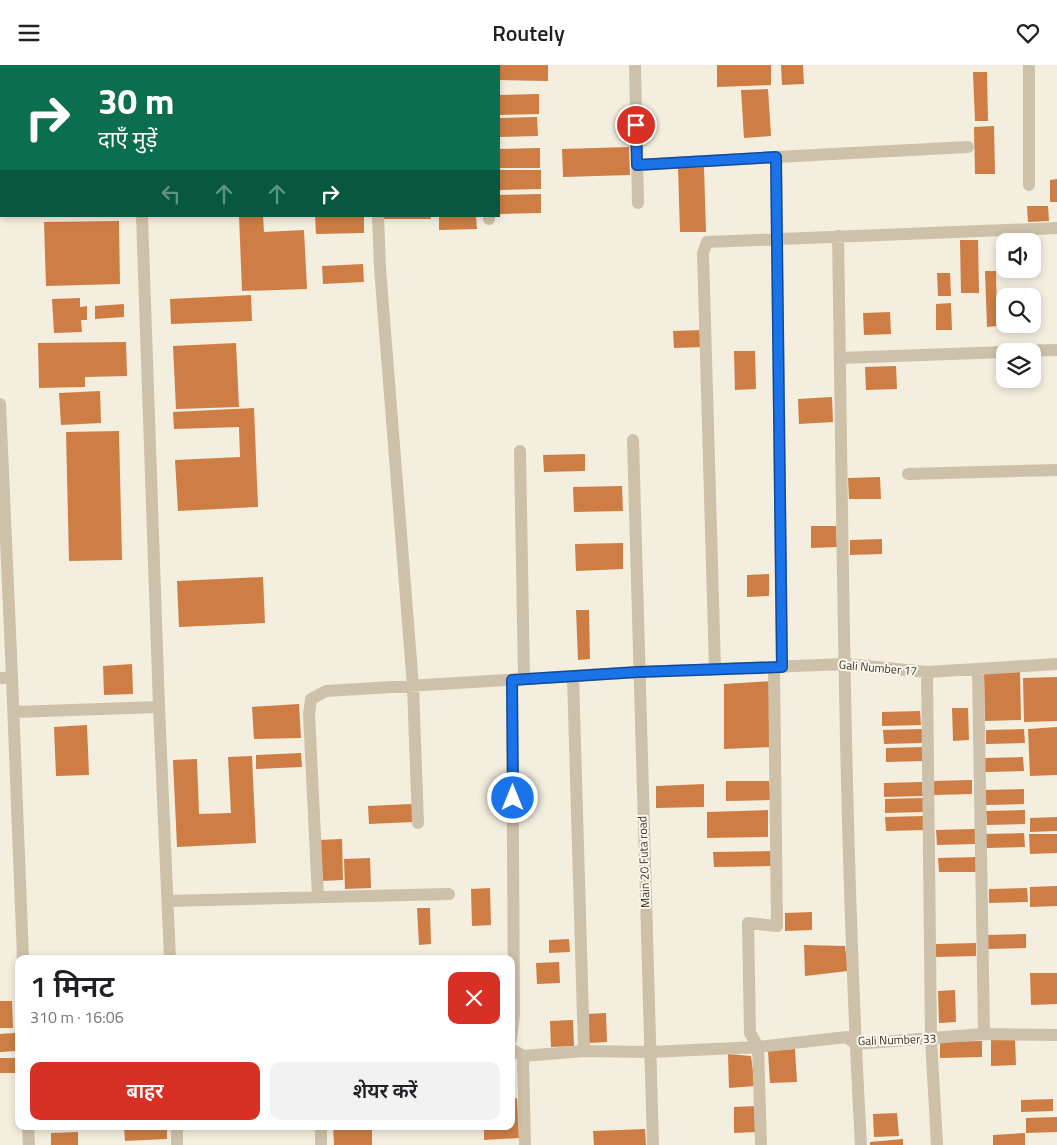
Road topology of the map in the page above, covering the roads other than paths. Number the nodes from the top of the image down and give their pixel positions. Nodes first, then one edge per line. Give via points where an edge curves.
1 (635, 65) edge
2 (1029, 65) edge
3 (968, 147) dead end
4 (776, 157) junction
5 (637, 165) junction
6 (1029, 185) dead end
7 (638, 203) dead end
8 (142, 217) edge
9 (378, 217) edge
10 (1057, 228) edge
11 (838, 236) junction
12 (776, 239) junction
13 (1041, 350) edge
14 (1057, 350) edge
15 (996, 352) edge
16 (840, 358) junction
17 (0, 404) edge
18 (633, 440) dead end
19 (520, 451) dead end
20 (1057, 470) edge
21 (908, 474) dead end
22 (2, 500) edge
23 (4, 599) edge
24 (845, 663) junction
25 (1057, 664) edge
26 (778, 667) junction
27 (716, 669) junction
28 (978, 669) junction
29 (638, 672) junction
30 (927, 672) junction
31 (573, 676) junction
32 (6, 677) edge
33 (518, 679) junction
34 (413, 687) junction
35 (159, 707) junction
36 (14, 712) junction
37 (418, 823) dead end
38 (449, 894) dead end
39 (318, 897) junction
40 (168, 901) junction
41 (22, 955) edge
42 (170, 955) edge
43 (515, 955) edge
44 (984, 1034) junction
45 (1057, 1035) edge
46 (931, 1039) junction
47 (856, 1044) junction
48 (758, 1047) junction
49 (515, 1051) edge
50 (584, 1051) junction
51 (650, 1053) junction
52 (523, 1056) junction
53 (28, 1130) edge
54 (177, 1130) edge
55 (321, 1130) edge
56 (29, 1145) edge
57 (177, 1145) edge
58 (321, 1145) edge
59 (525, 1145) edge
60 (653, 1145) edge
61 (761, 1145) edge
62 (861, 1145) edge
63 (937, 1145) edge

1 - 5 street
2 - 6 street
3 - 4 street
4 - 5 street
4 - 12 street
5 - 7 street
8 - 35 street
9 - 34 street
10 - 11 street
11 - 12 street
11 - 16 street
12 - 26 street
12 - 27 street via 707,242 703,253
13 - 14 street
15 - 16 street
16 - 24 street
17 - 22 street
18 - 29 street, Main 20 Futa road
19 - 33 street
20 - 21 street
22 - 23 street
23 - 32 street
24 - 26 street, Gali Number 17
24 - 30 street, Gali Number 17
24 - 47 street
25 - 28 street, Gali Number 17
26 - 27 street, Gali Number 17
26 - 48 street via 777,926 748,923 750,1033
27 - 29 street, Gali Number 17
28 - 30 street, Gali Number 17
28 - 44 street
29 - 31 street, Gali Number 17
29 - 51 street, Main 20 Futa road
30 - 46 street
31 - 33 street, Gali Number 17
31 - 50 street
32 - 36 street
33 - 34 street, Gali Number 17
33 - 43 street
34 - 37 street
34 - 39 street, Gali Number 17 via 326,691 311,699
35 - 36 street
35 - 40 street
36 - 41 street
38 - 39 street
39 - 40 street
40 - 42 street
44 - 45 street, Gali Number 33
44 - 46 street, Gali Number 33
46 - 47 street, Gali Number 33
46 - 63 street
47 - 48 street, Gali Number 33 via 847,1037
47 - 62 street
48 - 51 street, Gali Number 33
48 - 61 street
49 - 52 street
50 - 51 street, Gali Number 33
50 - 52 street, Gali Number 33
51 - 60 street, Main 20 Futa road
52 - 59 street
53 - 56 street
54 - 57 street
55 - 58 street

